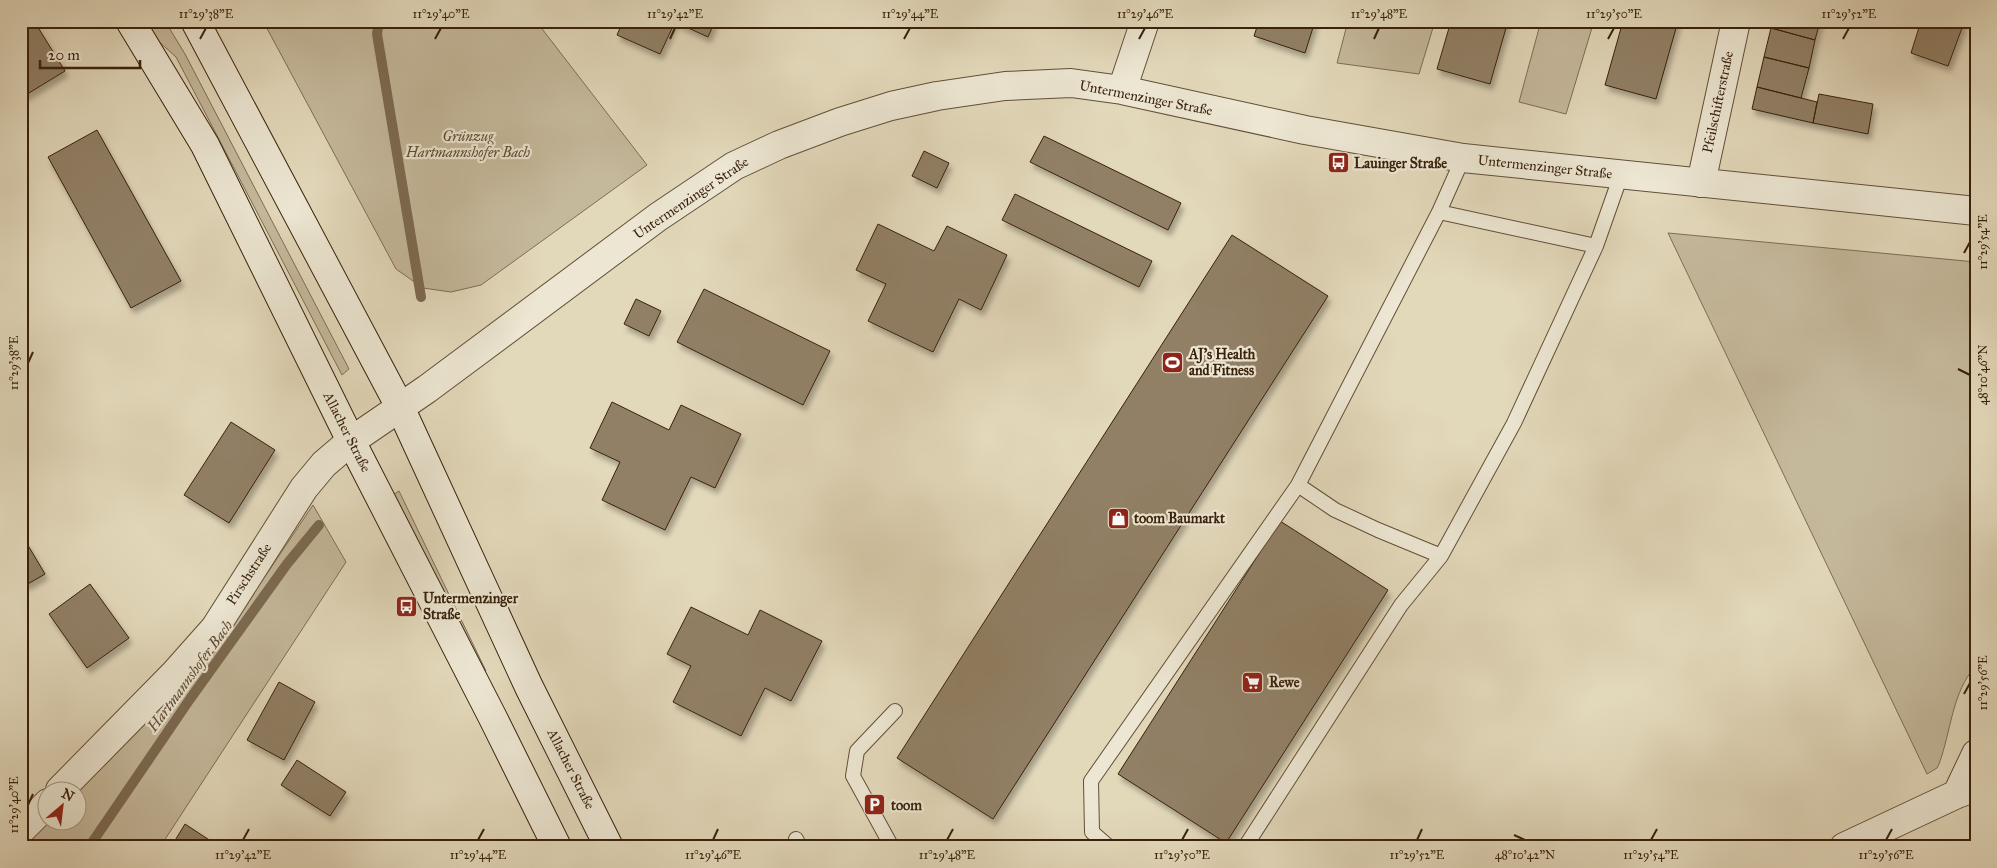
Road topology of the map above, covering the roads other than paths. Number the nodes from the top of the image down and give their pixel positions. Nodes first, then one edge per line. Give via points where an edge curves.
1 (130, 21) edge
2 (195, 21) edge
3 (1145, 21) edge
4 (1736, 21) edge
5 (1122, 90) junction
6 (1463, 158) junction
7 (1621, 176) junction
8 (1701, 183) junction
9 (1976, 211) edge
10 (1439, 212) junction
11 (1596, 246) junction
12 (400, 407) junction
13 (351, 441) junction
14 (1298, 485) junction
15 (1441, 556) junction
16 (895, 711) dead end
17 (1976, 754) edge
18 (70, 780) edge
19 (1966, 791) edge
20 (38, 813) edge
21 (21, 830) edge
22 (557, 847) edge
23 (609, 847) edge
24 (892, 847) edge
25 (1109, 847) edge
26 (1245, 847) edge
27 (1844, 847) edge

1 - 13 street, Allacher Straße via 205,145
2 - 12 street, Allacher Straße
3 - 5 street
4 - 8 street, Pfeilschifterstraße
5 - 6 street, Untermenzinger Straße via 1304,130
5 - 12 street, Untermenzinger Straße via 1071,83 1005,86 964,92 891,106 779,145 734,166 658,217
6 - 7 street, Untermenzinger Straße
6 - 10 lane
7 - 8 street, Untermenzinger Straße
7 - 11 lane
8 - 9 street, Untermenzinger Straße
10 - 11 lane
10 - 14 lane
11 - 15 lane via 1514,423
12 - 13 street, Untermenzinger Straße
12 - 23 street, Allacher Straße via 530,687
13 - 18 street, Pirschstraße via 324,464 304,488 215,628
13 - 22 street, Allacher Straße
14 - 15 lane via 1336,510
14 - 25 lane via 1092,781 1092,832
15 - 26 lane via 1402,604
16 - 24 lane via 857,751 853,776
17 - 19 street
19 - 27 street
20 - 21 street

